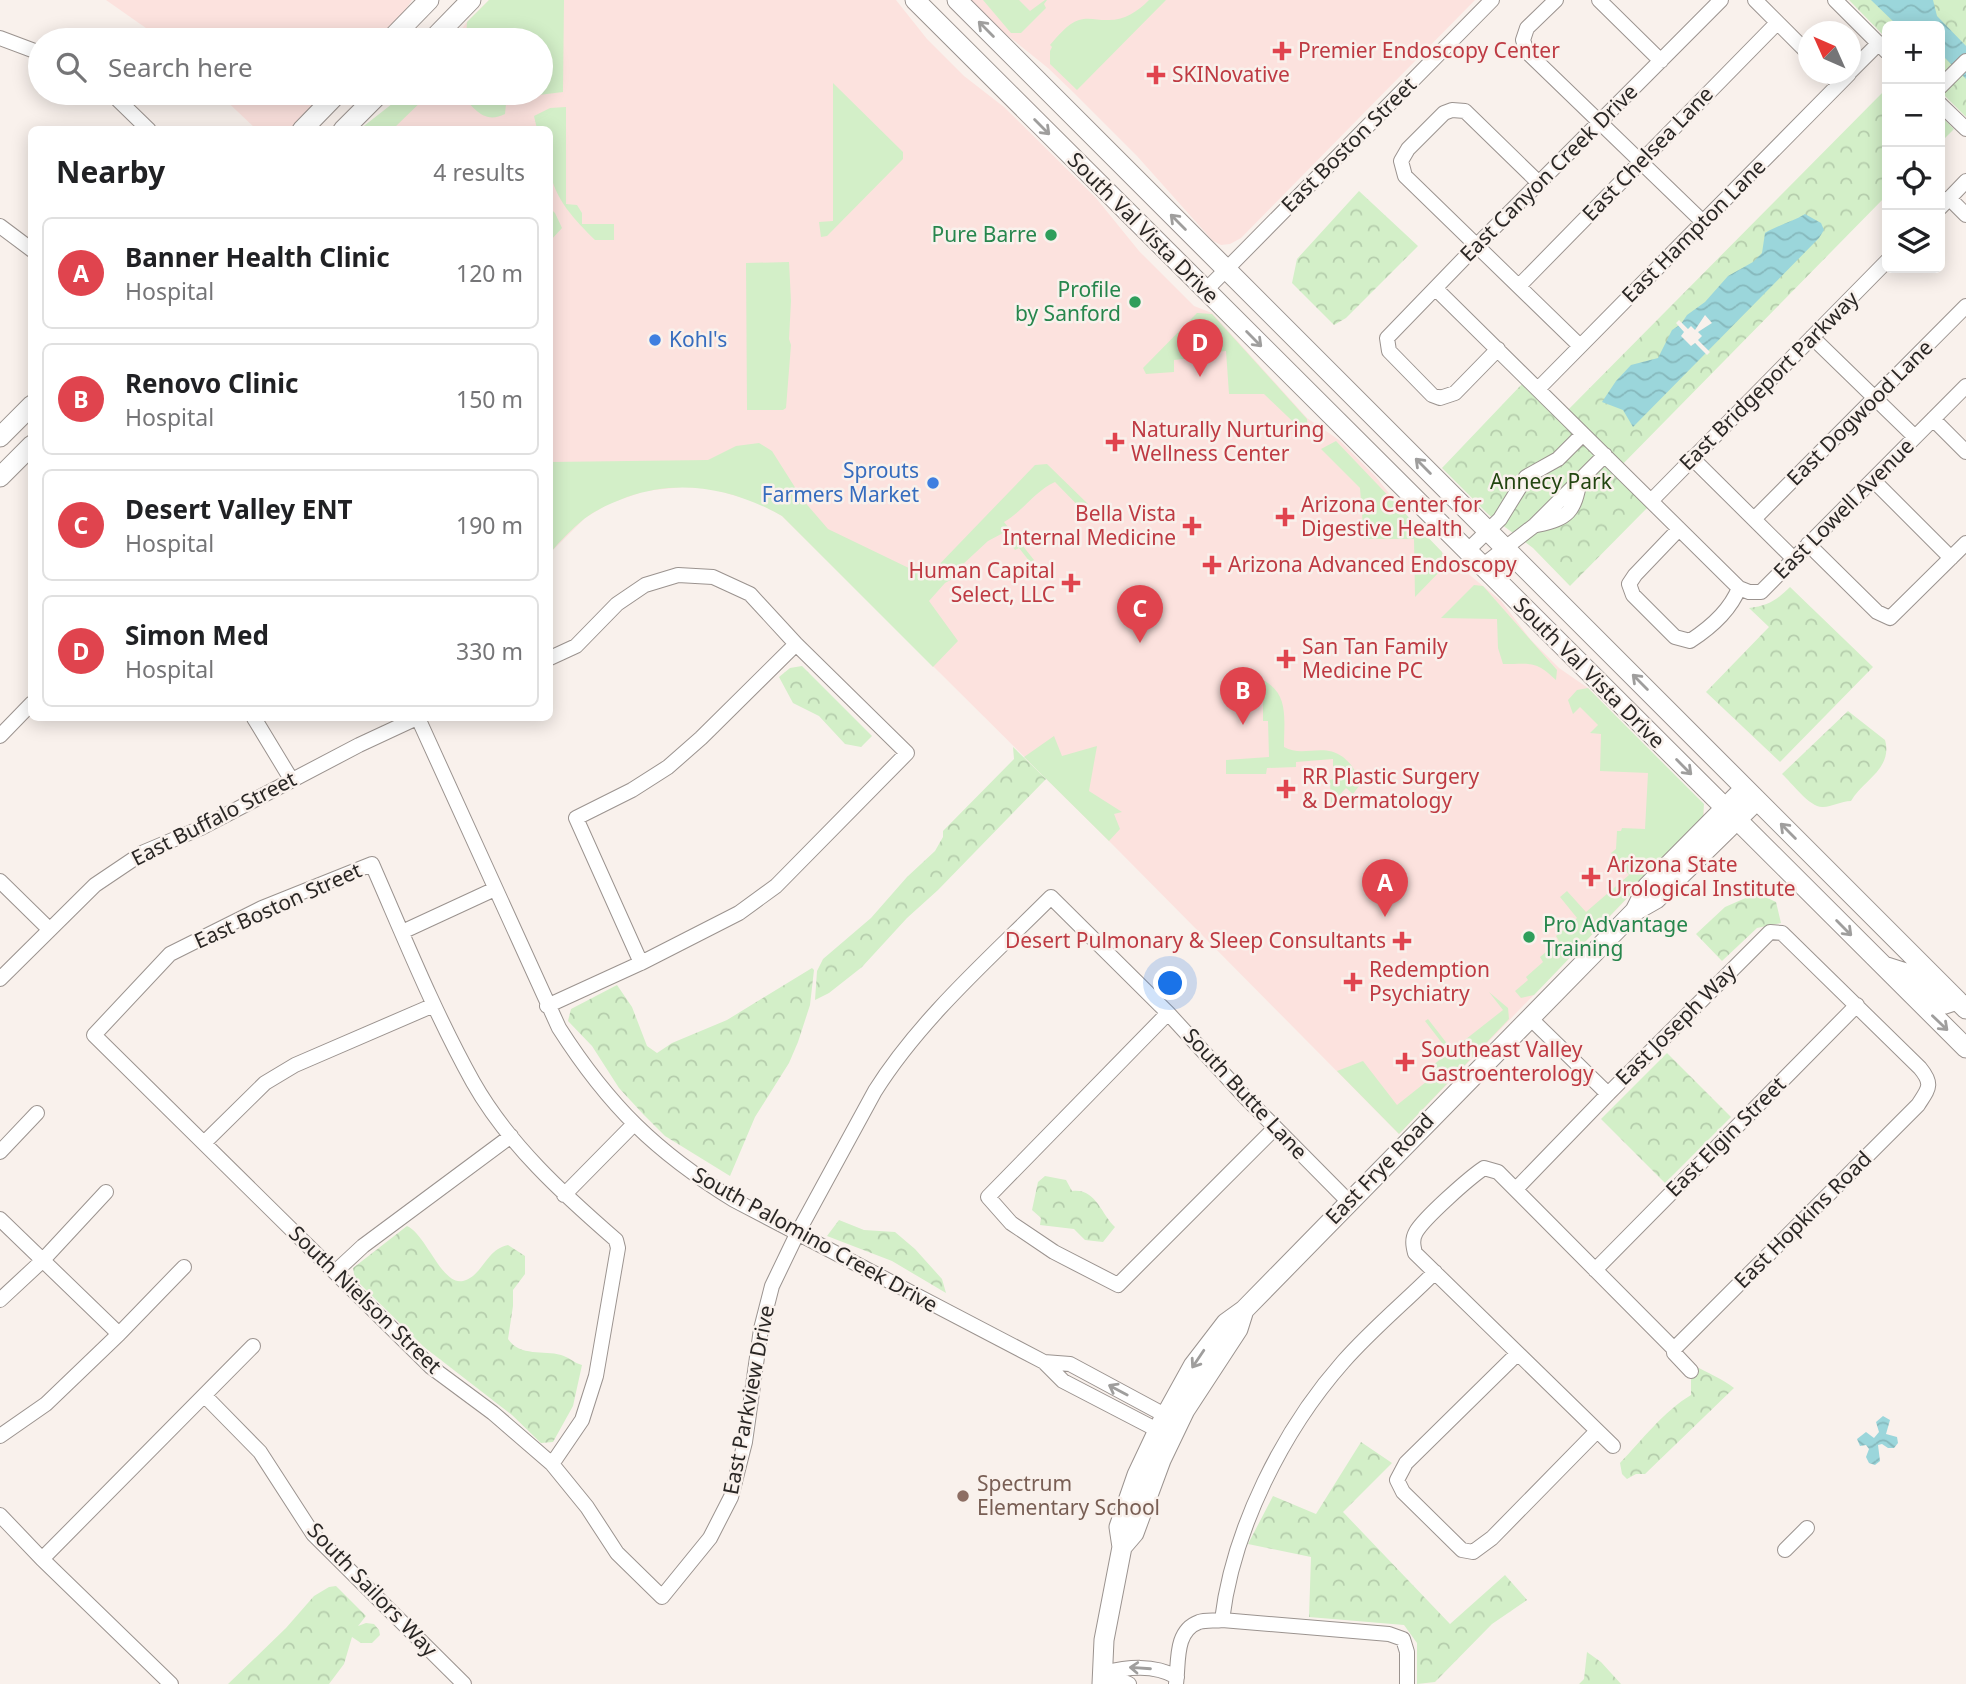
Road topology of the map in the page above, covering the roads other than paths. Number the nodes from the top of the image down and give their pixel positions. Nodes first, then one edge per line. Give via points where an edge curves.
1 (471, 0) edge
2 (915, 0) edge
3 (957, 0) edge
4 (1492, 0) edge
5 (1556, 0) edge
6 (1599, 0) edge
7 (1721, 0) edge
8 (1755, 0) edge
9 (1835, 0) edge
10 (425, 4) edge
11 (1777, 23) junction
12 (402, 28) edge
13 (434, 28) edge
14 (444, 28) edge
15 (0, 38) edge
16 (1798, 43) edge
17 (1882, 47) edge
18 (28, 48) edge
19 (1882, 49) edge
20 (1015, 58) junction
21 (1661, 61) junction
22 (1966, 61) edge
23 (1861, 63) edge
24 (994, 79) junction
25 (1945, 82) edge
26 (1834, 84) edge
27 (123, 105) edge
28 (326, 105) edge
29 (368, 105) edge
30 (1945, 109) edge
31 (1599, 122) junction
32 (145, 126) edge
33 (306, 126) edge
34 (347, 126) edge
35 (1966, 129) edge
36 (1640, 161) junction
37 (1966, 181) edge
38 (1539, 183) junction
39 (1945, 202) edge
40 (1945, 204) edge
41 (1966, 215) edge
42 (1703, 222) junction
43 (0, 226) edge
44 (1477, 245) junction
45 (28, 247) edge
46 (1882, 266) edge
47 (1226, 270) junction
48 (1519, 286) junction
49 (1436, 289) junction
50 (1205, 291) junction
51 (1966, 306) edge
52 (1812, 337) junction
53 (1580, 346) junction
54 (1498, 349) junction
55 (1966, 387) edge
56 (1538, 389) junction
57 (1875, 398) junction
58 (28, 409) edge
59 (1933, 419) junction
60 (1583, 434) junction
61 (0, 437) edge
62 (1915, 437) junction
63 (28, 448) edge
64 (1966, 452) edge
65 (1605, 455) junction
66 (1692, 458) junction
67 (0, 477) edge
68 (1873, 480) junction
69 (1651, 500) junction
70 (1754, 519) junction
71 (1679, 529) junction
72 (1488, 530) junction
73 (1966, 543) edge
74 (1808, 544) junction
75 (1506, 548) junction
76 (1467, 551) junction
77 (1951, 558) junction
78 (1794, 559) junction
79 (1482, 566) junction
80 (1739, 588) junction
81 (796, 644) junction
82 (553, 657) edge
83 (28, 708) edge
84 (256, 721) edge
85 (412, 721) edge
86 (419, 721) edge
87 (0, 736) edge
88 (291, 779) junction
89 (1751, 794) junction
90 (1731, 814) junction
91 (0, 881) edge
92 (495, 889) junction
93 (1051, 897) joint
94 (49, 929) junction
95 (402, 932) junction
96 (641, 962) junction
97 (1880, 964) junction
98 (0, 979) edge
99 (434, 1004) junction
100 (1961, 1004) edge
101 (1857, 1005) junction
102 (547, 1006) junction
103 (1168, 1013) junction
104 (1530, 1018) junction
105 (94, 1035) joint
106 (1966, 1048) edge
107 (1608, 1094) junction
108 (37, 1113) dead end
109 (634, 1125) junction
110 (1275, 1128) junction
111 (511, 1136) junction
112 (204, 1143) junction
113 (0, 1152) edge
114 (1516, 1189) junction
115 (106, 1192) dead end
116 (564, 1195) junction
117 (1348, 1201) junction
118 (0, 1219) edge
119 (797, 1234) junction
120 (42, 1261) junction
121 (184, 1267) dead end
122 (1595, 1269) junction
123 (335, 1272) junction
124 (1435, 1272) junction
125 (0, 1300) edge
126 (119, 1334) junction
127 (253, 1346) dead end
128 (1674, 1349) junction
129 (1517, 1354) junction
130 (1691, 1371) dead end
131 (205, 1396) junction
132 (1168, 1426) junction
133 (1597, 1431) junction
134 (0, 1436) edge
135 (1613, 1446) dead end
136 (552, 1464) junction
137 (0, 1515) edge
138 (1807, 1528) dead end
139 (1785, 1550) dead end
140 (41, 1559) junction
141 (662, 1597) joint
142 (1222, 1620) junction
143 (1102, 1679) edge
144 (1177, 1680) edge
145 (171, 1684) edge
146 (464, 1684) edge
147 (1129, 1684) edge
148 (1164, 1684) edge
149 (1407, 1684) edge

1 - 14 main road
2 - 24 main road, South Val Vista Drive
20 -> 3 main road, South Val Vista Drive
4 - 47 street, East Boston Street
5 - 31 street via 1527,28 1523,40 1527,52
6 - 21 street
7 - 21 street, East Canyon Creek Drive
8 - 11 street
9 - 17 street
10 - 12 main road
10 - 13 main road
11 - 16 street
11 - 36 street, East Chelsea Lane
15 - 18 street
19 - 23 street, East Hampton Lane
20 - 24 main road
47 -> 20 main road, South Val Vista Drive
21 - 31 street, East Canyon Creek Drive
22 - 25 street
24 -> 50 main road, South Val Vista Drive
26 - 42 street, East Hampton Lane
27 - 32 street
28 - 33 main road
29 - 34 main road
30 - 35 street
31 - 36 street
31 - 38 street, East Canyon Creek Drive
36 - 42 street
36 - 48 street, East Chelsea Lane
37 - 39 street
38 - 44 street, East Canyon Creek Drive
38 - 44 street via 1465,111 1444,113 1408,149 1401,161 1405,176
40 - 41 street
42 - 53 street, East Hampton Lane
43 - 45 street
44 - 48 street
44 - 49 street, East Canyon Creek Drive
46 - 52 street, East Bridgeport Parkway
47 - 50 street, East Boston Street
72 -> 47 main road, South Val Vista Drive
48 - 53 street
49 - 54 street
49 - 54 street, East Canyon Creek Drive via 1387,338 1389,351 1432,395 1440,398 1455,393
50 -> 76 main road, South Val Vista Drive
51 - 57 street, East Dogwood Lane
52 - 57 street
52 - 66 street, East Bridgeport Parkway
53 - 56 street, East Hampton Lane
54 - 56 street
55 - 59 street, East Lowell Avenue
56 - 60 street
57 - 62 street
57 - 70 street, East Dogwood Lane
58 - 61 main road
59 - 62 street, East Lowell Avenue
59 - 64 street
60 - 65 street
60 - 72 street via 1558,459 1526,477 1505,513
62 - 68 street, East Lowell Avenue
63 - 67 main road
65 - 69 street
65 - 75 street
66 - 69 street, East Bridgeport Parkway
66 - 70 street
68 - 74 street, East Lowell Avenue
68 - 77 street
69 - 71 street
70 - 78 street
71 - 80 street
71 - 80 street via 1629,584 1633,595 1675,638 1689,641 1703,633 1733,603
72 - 75 main road, South Val Vista Drive
72 - 76 street
73 - 77 street
74 - 77 street via 1877,612 1890,618
74 - 78 street, East Lowell Avenue
75 - 79 street
89 -> 75 main road, South Val Vista Drive
76 - 79 main road, South Val Vista Drive
78 - 80 street, East Lowell Avenue via 1761,592
79 -> 90 main road, South Val Vista Drive
81 - 82 street via 750,594 713,577 677,575 645,584 617,604 576,646
81 - 96 street via 668,767 576,818
81 - 96 street via 907,753 776,886 739,913
83 - 87 street
84 - 88 street
85 - 88 street, East Buffalo Street
86 - 92 street, South Palomino Creek Drive
88 - 94 street, East Buffalo Street via 201,828 144,852 95,885
89 - 90 main road, East Frye Road
100 -> 89 main road, South Val Vista Drive
90 -> 97 main road, South Val Vista Drive
90 - 104 main road, East Frye Road via 1647,887 1635,911
91 - 94 street
92 - 95 street
92 - 102 street, South Palomino Creek Drive
93 - 103 street, South Butte Lane
93 - 119 street, East Parkview Drive via 950,999 890,1068
94 - 98 street, East Buffalo Street
95 - 99 street
95 - 105 street, East Boston Street via 372,864 262,908 170,954
96 - 102 street
97 - 100 main road via 1912,975 1945,1004
97 -> 106 main road, South Val Vista Drive
99 - 111 street via 474,1084
99 - 112 street via 295,1065 265,1083
101 - 107 street, East Joseph Way via 1782,933 1770,932
101 - 122 street, East Elgin Street
101 - 128 street, East Hopkins Road via 1929,1078 1928,1088 1918,1105
102 - 109 street, South Palomino Creek Drive via 590,1074
103 - 110 street, South Butte Lane
103 - 110 street via 988,1197 1011,1223 1054,1252 1118,1285
104 - 107 street
104 - 117 main road, East Frye Road
105 - 112 street, South Nielson Street
107 - 114 street, East Joseph Way
108 - 113 street
109 - 116 street
109 - 119 street, South Palomino Creek Drive via 694,1175
110 - 117 street, South Butte Lane
111 - 116 street
111 - 123 street
112 - 123 street, South Nielson Street
114 - 122 street
114 - 124 street via 1498,1172 1484,1168 1416,1231 1415,1253
115 - 120 street
116 - 136 street via 616,1240 618,1248 596,1376 582,1420
117 - 132 main road, East Frye Road via 1244,1310 1238,1329
118 - 120 street
119 - 132 street, South Palomino Creek Drive via 1044,1362 1063,1381
119 - 141 street, East Parkview Drive via 772,1286 761,1329 745,1442 731,1497 710,1538
120 - 125 street
120 - 126 street
121 - 126 street
122 - 128 street
123 - 136 street, South Nielson Street via 430,1367
124 - 129 street
124 - 142 street via 1344,1362 1298,1424 1250,1513 1225,1594
126 - 134 street via 46,1404
127 - 131 street
128 - 130 street
129 - 133 street
129 - 133 street via 1406,1463 1397,1480 1403,1492 1462,1550 1473,1552 1492,1538
131 - 140 street
131 - 146 street, South Sailors Way via 260,1452 313,1534
132 - 143 main road, East Frye Road via 1134,1533 1122,1547 1107,1619
133 - 135 street
136 - 141 street, South Nielson Street via 617,1553
137 - 140 street
138 - 139 street
140 - 145 street
142 - 144 street via 1199,1622 1188,1629 1180,1641
142 - 149 street via 1390,1634 1403,1639
144 -> 143 street via 1164,1670 1129,1667
143 - 147 street
144 - 148 street

